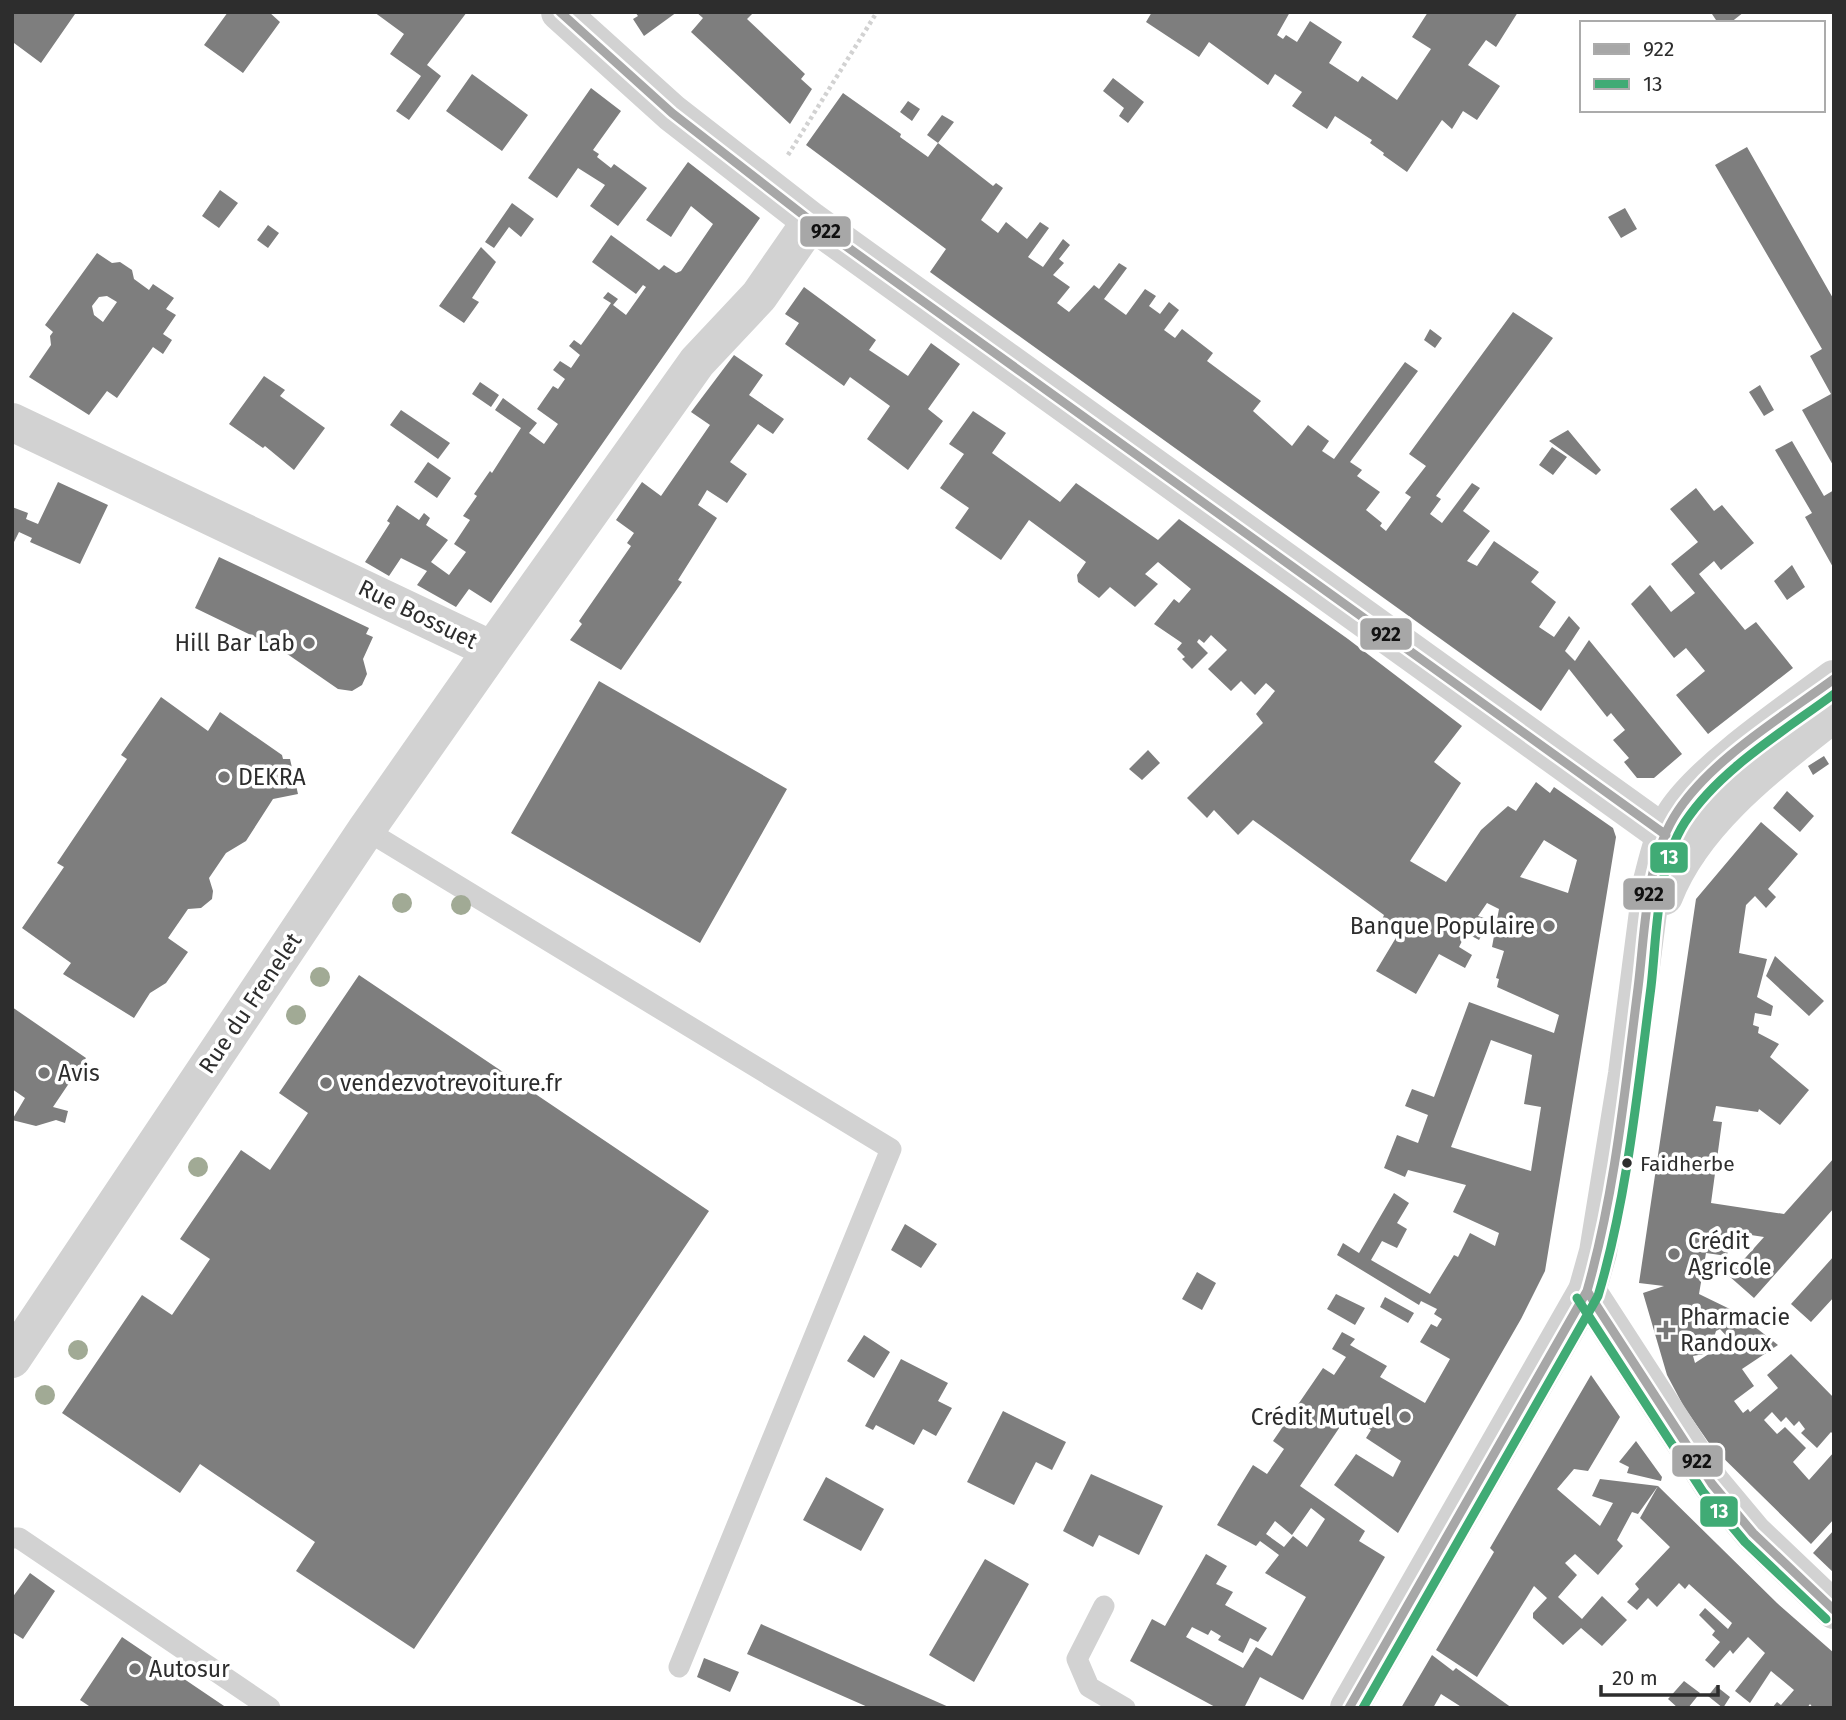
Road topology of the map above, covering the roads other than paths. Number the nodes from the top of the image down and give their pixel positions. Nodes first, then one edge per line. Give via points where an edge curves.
1 (560, 12) edge
2 (811, 221) junction
3 (12, 422) edge
4 (492, 650) junction
5 (1834, 679) edge
6 (1834, 713) edge
7 (366, 830) junction
8 (1677, 843) junction
9 (1587, 1291) junction
10 (12, 1359) edge
11 (12, 1538) edge
12 (1104, 1606) dead end
13 (1834, 1610) edge
14 (679, 1667) dead end
15 (270, 1708) edge
16 (1125, 1708) edge
17 (1349, 1708) edge

1 - 2 street via 672,113
2 - 4 street, Rue Bossuet via 759,296 697,362
2 - 8 street
3 - 4 street, Rue Bossuet
4 - 7 street, Rue du Frenelet
5 - 8 street via 1708,779 1676,814
6 - 8 street
7 - 10 street, Rue du Frenelet
7 - 14 lane via 891,1149
8 - 9 street via 1641,975 1609,1187
9 - 13 street via 1712,1484 1753,1532
9 - 17 street
11 - 15 lane via 19,1538
12 - 16 lane via 1077,1659 1089,1687

